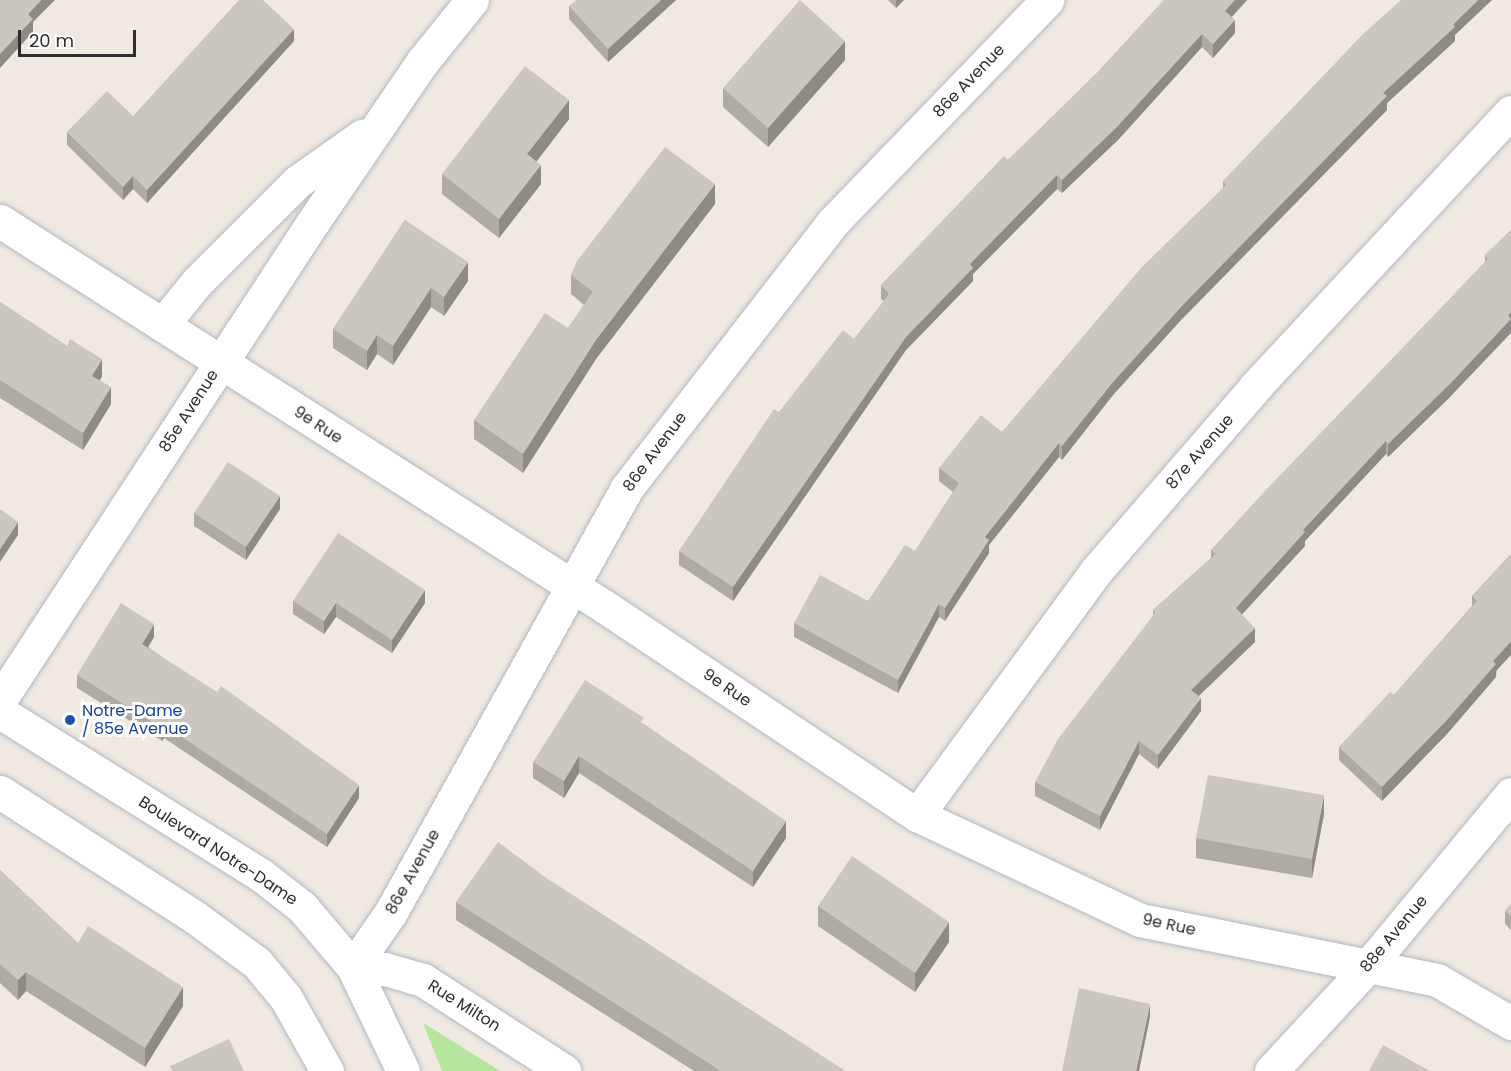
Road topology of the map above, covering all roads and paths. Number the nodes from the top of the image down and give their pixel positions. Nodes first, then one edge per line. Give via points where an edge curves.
1 (472, 0) edge
2 (1047, 0) edge
3 (1511, 112) edge
4 (380, 123) junction
5 (0, 221) edge
6 (162, 325) junction
7 (220, 363) junction
8 (572, 586) junction
9 (0, 700) edge
10 (0, 711) edge
11 (0, 792) edge
12 (1511, 794) edge
13 (917, 815) junction
14 (1369, 965) junction
15 (353, 967) junction
16 (1511, 1023) edge
17 (327, 1071) edge
18 (403, 1071) edge
19 (564, 1071) edge
20 (1271, 1071) edge

1 - 4 street, 85e Avenue via 440,37
2 - 8 street, 86e Avenue via 832,223 626,489
3 - 13 street, 87e Avenue via 1256,386 1096,571
4 - 6 street, 85e Avenue via 297,182 197,282
4 - 7 street, 85e Avenue
5 - 6 street, 9e Rue
6 - 7 street, 9e Rue
7 - 8 street, 9e Rue
7 - 9 street, 85e Avenue
8 - 13 street, 9e Rue
8 - 15 street, 86e Avenue via 391,912
10 - 15 street, Boulevard Notre-Dame via 280,889 323,927
11 - 17 street via 196,918 257,963 286,998
12 - 14 street, 88e Avenue
13 - 14 street, 9e Rue via 1140,920
14 - 16 street, 9e Rue via 1437,980
14 - 20 street, 88e Avenue
15 - 18 street, Boulevard Notre-Dame
15 - 19 street, Rue Milton via 385,969 423,980

